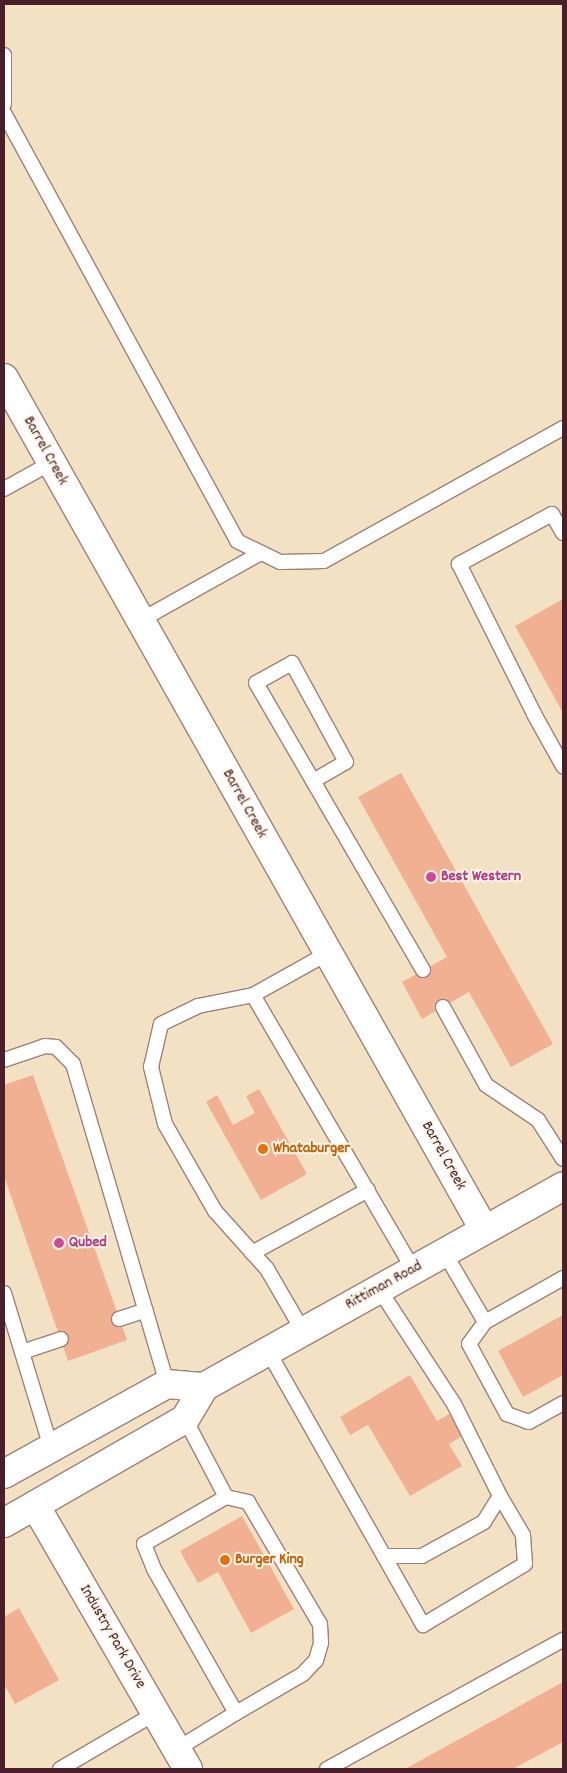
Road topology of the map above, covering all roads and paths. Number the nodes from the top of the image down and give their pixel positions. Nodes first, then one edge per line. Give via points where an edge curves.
1 (4, 54) edge
2 (4, 104) edge
3 (4, 113) edge
4 (4, 378) edge
5 (563, 428) edge
6 (51, 463) junction
7 (4, 489) edge
8 (563, 533) edge
9 (261, 553) junction
10 (141, 620) junction
11 (563, 766) edge
12 (313, 781) junction
13 (328, 953) junction
14 (423, 970) dead end
15 (253, 995) junction
16 (443, 1007) dead end
17 (4, 1060) edge
18 (563, 1159) edge
19 (563, 1186) edge
20 (368, 1190) junction
21 (484, 1229) junction
22 (444, 1252) junction
23 (252, 1254) junction
24 (414, 1270) junction
25 (563, 1278) edge
26 (378, 1289) junction
27 (4, 1293) edge
28 (146, 1310) junction
29 (119, 1319) dead end
30 (486, 1322) junction
31 (303, 1331) junction
32 (61, 1338) dead end
33 (22, 1352) junction
34 (268, 1352) junction
35 (168, 1384) junction
36 (204, 1386) junction
37 (563, 1403) edge
38 (185, 1419) junction
39 (51, 1448) junction
40 (4, 1474) edge
41 (500, 1496) junction
42 (226, 1497) junction
43 (35, 1505) junction
44 (4, 1523) edge
45 (384, 1556) junction
46 (563, 1640) edge
47 (156, 1713) junction
48 (236, 1713) junction
49 (183, 1759) edge
50 (60, 1769) edge
51 (327, 1769) edge

1 - 2 lane
3 - 9 lane via 236,541
4 - 6 street, Barrel Creek
5 - 9 lane via 324,561 280,562
6 - 7 lane
6 - 10 street, Barrel Creek
8 - 11 lane via 552,514 459,564
9 - 10 lane
10 - 13 street, Barrel Creek
12 - 12 lane via 256,683 292,663 346,762
12 - 14 lane
13 - 15 lane
13 - 21 street, Barrel Creek
15 - 20 lane
15 - 23 lane via 198,1006 161,1024 151,1067 165,1124 215,1211
16 - 18 lane via 486,1085 538,1120
17 - 28 lane via 45,1046 56,1047 73,1064
19 - 21 street, Rittiman Road
20 - 23 lane
20 - 24 lane
21 - 22 street, Rittiman Road
22 - 24 street, Rittiman Road
22 - 30 lane
23 - 31 lane via 267,1269
24 - 26 street, Rittiman Road
25 - 30 lane
26 - 31 street, Rittiman Road
26 - 41 lane via 454,1404
27 - 33 lane
28 - 29 lane
28 - 35 lane
30 - 37 lane via 468,1344 507,1414 529,1422
31 - 34 street, Rittiman Road
32 - 33 lane
33 - 39 lane
34 - 36 street, Rittiman Road
34 - 45 lane
35 - 36 street
35 - 39 street
36 - 38 street
38 - 42 lane
38 - 43 street
39 - 40 street
41 - 45 lane via 484,1522 422,1556
41 - 45 lane via 523,1535 525,1564 423,1625
42 - 48 lane via 144,1544 154,1569
42 - 48 lane via 248,1502 320,1624 322,1643 316,1660 303,1674
43 - 44 street
43 - 47 street, Industry Park Drive
46 - 51 lane
47 - 49 street, Industry Park Drive
47 - 50 lane
48 - 49 lane

